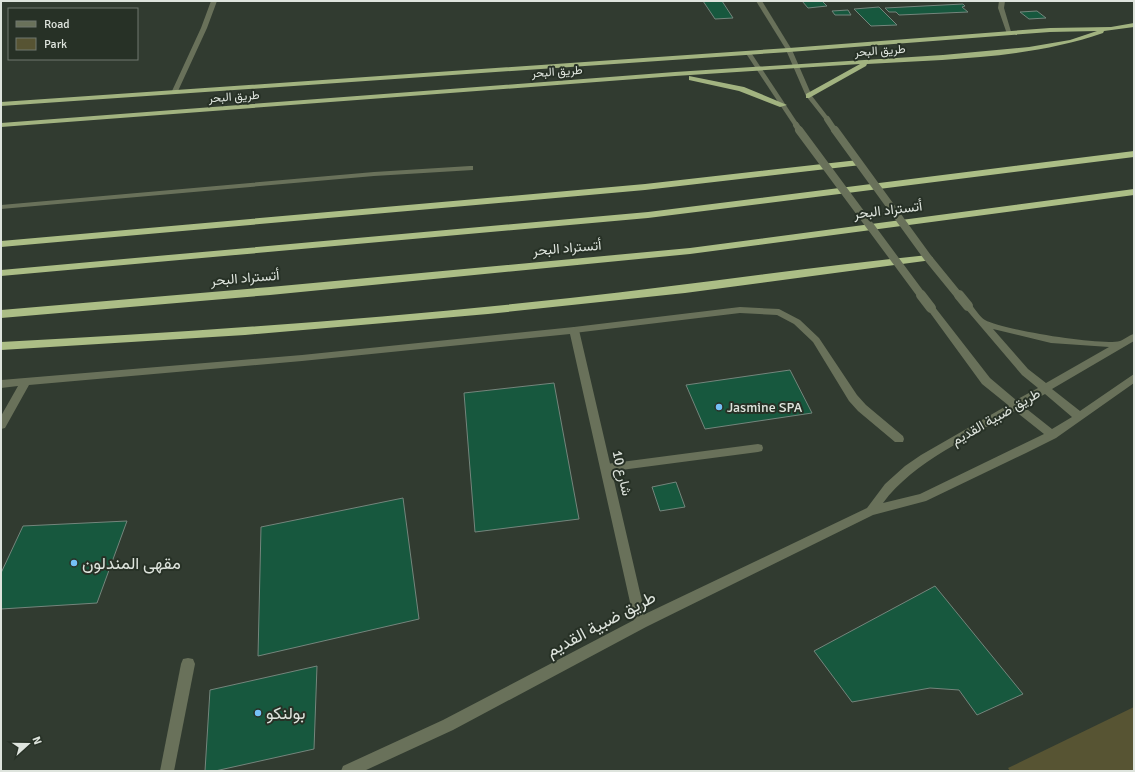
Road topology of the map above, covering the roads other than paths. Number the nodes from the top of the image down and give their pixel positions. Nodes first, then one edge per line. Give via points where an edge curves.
1 (214, 1) edge
2 (759, 1) edge
3 (1002, 1) edge
4 (1134, 25) edge
5 (1111, 29) junction
6 (1010, 34) junction
7 (1029, 49) junction
8 (789, 50) junction
9 (748, 52) junction
10 (867, 63) junction
11 (797, 68) junction
12 (759, 70) junction
13 (675, 74) junction
14 (175, 91) junction
15 (809, 96) junction
16 (1, 104) edge
17 (783, 105) junction
18 (1, 124) edge
19 (1134, 154) edge
20 (858, 163) junction
21 (826, 167) junction
22 (470, 168) dead end
23 (1134, 192) edge
24 (1, 207) edge
25 (1, 244) edge
26 (928, 258) junction
27 (896, 261) junction
28 (1, 273) edge
29 (1, 314) edge
30 (981, 321) junction
31 (574, 330) junction
32 (1134, 337) edge
33 (1123, 344) junction
34 (1, 346) edge
35 (1134, 378) edge
36 (26, 382) junction
37 (1, 384) edge
38 (1047, 388) junction
39 (1014, 406) junction
40 (1080, 417) junction
41 (1, 425) edge
42 (1052, 435) junction
43 (898, 439) dead end
44 (758, 448) dead end
45 (606, 468) junction
46 (871, 511) junction
47 (641, 623) junction
48 (188, 664) dead end
49 (356, 770) edge
50 (167, 771) edge

1 - 14 street
2 - 8 street
3 - 6 street via 1001,8
4 - 5 highway, طريق البحر
5 - 6 highway, طريق البحر via 1050,30
5 - 7 highway, طريق البحر via 1071,42
6 - 7 highway
6 - 8 highway, طريق البحر
7 - 10 highway, طريق البحر
8 - 9 highway, طريق البحر
8 - 11 street
9 - 12 street
9 - 14 highway, طريق البحر
10 - 11 highway, طريق البحر
10 - 15 highway
11 - 12 highway, طريق البحر
11 - 15 street
12 - 13 highway, طريق البحر
12 - 17 street
13 - 17 highway via 741,89
13 - 18 highway, طريق البحر
14 - 16 highway, طريق البحر
15 - 20 street, bridge
17 - 21 street, bridge
19 - 28 highway, أتستراد البحر via 648,215
20 - 21 highway
20 - 26 street, bridge
21 - 25 highway via 645,187
21 - 27 street, bridge
22 - 24 street
23 - 29 highway, أتستراد البحر via 690,251
26 - 27 highway
26 - 30 street, bridge
27 - 34 highway via 651,293 296,329
27 - 39 street, bridge via 986,381
30 - 33 street via 1010,331 1062,342 1088,345
30 - 38 street via 1025,372
31 - 36 street via 302,358
31 - 43 street via 740,310 779,312 797,322 816,340 853,398
31 - 45 street, شارع 10
32 - 33 street, طريق ضبية القديم
33 - 38 street, طريق ضبية القديم
35 - 40 street, طريق ضبية القديم
36 - 37 street
36 - 41 street
38 - 39 street, طريق ضبية القديم
38 - 40 street
39 - 42 street
39 - 46 street, طريق ضبية القديم via 905,471 888,487
40 - 42 street, طريق ضبية القديم
42 - 46 street, طريق ضبية القديم via 922,498
44 - 45 street
45 - 47 street, شارع 10
46 - 47 street, طريق ضبية القديم
47 - 49 street, طريق ضبية القديم via 448,725
48 - 50 street

